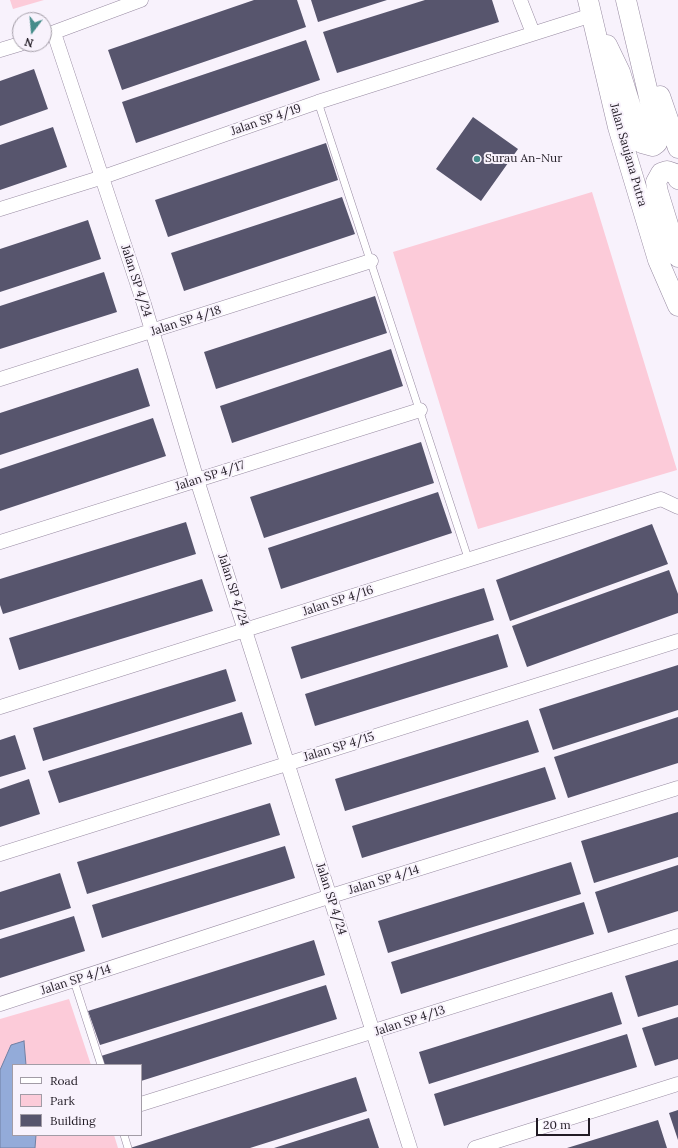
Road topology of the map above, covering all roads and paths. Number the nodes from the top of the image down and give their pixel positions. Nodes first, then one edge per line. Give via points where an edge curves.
1 (141, 0) edge
2 (520, 0) edge
3 (626, 0) edge
4 (118, 4) edge
5 (590, 7) edge
6 (533, 33) junction
7 (52, 34) edge
8 (52, 43) edge
9 (12, 46) edge
10 (0, 50) edge
11 (318, 102) junction
12 (678, 148) edge
13 (103, 177) junction
14 (678, 179) edge
15 (0, 210) edge
16 (678, 257) edge
17 (371, 261) junction
18 (678, 306) edge
19 (153, 332) junction
20 (0, 379) edge
21 (420, 410) junction
22 (197, 480) junction
23 (677, 506) edge
24 (0, 542) edge
25 (468, 558) junction
26 (246, 630) junction
27 (678, 641) edge
28 (0, 707) edge
29 (288, 762) junction
30 (678, 788) edge
31 (0, 854) edge
32 (331, 896) junction
33 (678, 936) edge
34 (74, 981) junction
35 (0, 1004) edge
36 (374, 1033) junction
37 (101, 1064) edge
38 (678, 1084) edge
39 (142, 1104) edge
40 (124, 1136) edge
41 (128, 1148) edge
42 (410, 1148) edge
43 (475, 1148) edge

1 - 4 street
2 - 6 street
3 - 5 main road via 658,135 657,143 653,146 642,143 620,72
3 - 12 main road
4 - 7 street
5 - 6 street, Jalan SP 4/19
5 - 18 main road, Jalan Saujana Putra via 618,127 658,260
6 - 11 street, Jalan SP 4/19
8 - 13 street, Jalan SP 4/24
9 - 10 street
11 - 13 street, Jalan SP 4/19
11 - 17 lane
13 - 15 street, Jalan SP 4/19
13 - 19 street, Jalan SP 4/24
14 - 16 main road via 676,174 667,171 661,173 656,182
17 - 19 street, Jalan SP 4/18
17 - 21 lane
19 - 20 street, Jalan SP 4/18
19 - 22 street, Jalan SP 4/24
21 - 22 street, Jalan SP 4/17
21 - 25 lane
22 - 24 street, Jalan SP 4/17
22 - 26 street, Jalan SP 4/24
23 - 25 street, Jalan SP 4/16 via 661,499
25 - 26 street, Jalan SP 4/16
26 - 28 street, Jalan SP 4/16
26 - 29 street, Jalan SP 4/24
27 - 29 street, Jalan SP 4/15
29 - 31 street, Jalan SP 4/15
29 - 32 street, Jalan SP 4/24
30 - 32 street, Jalan SP 4/14
32 - 34 street, Jalan SP 4/14
32 - 36 street, Jalan SP 4/24
33 - 36 street, Jalan SP 4/13
34 - 35 street, Jalan SP 4/14
34 - 37 lane
36 - 39 street, Jalan SP 4/13
36 - 42 street, Jalan SP 4/24
38 - 43 street
40 - 41 lane

